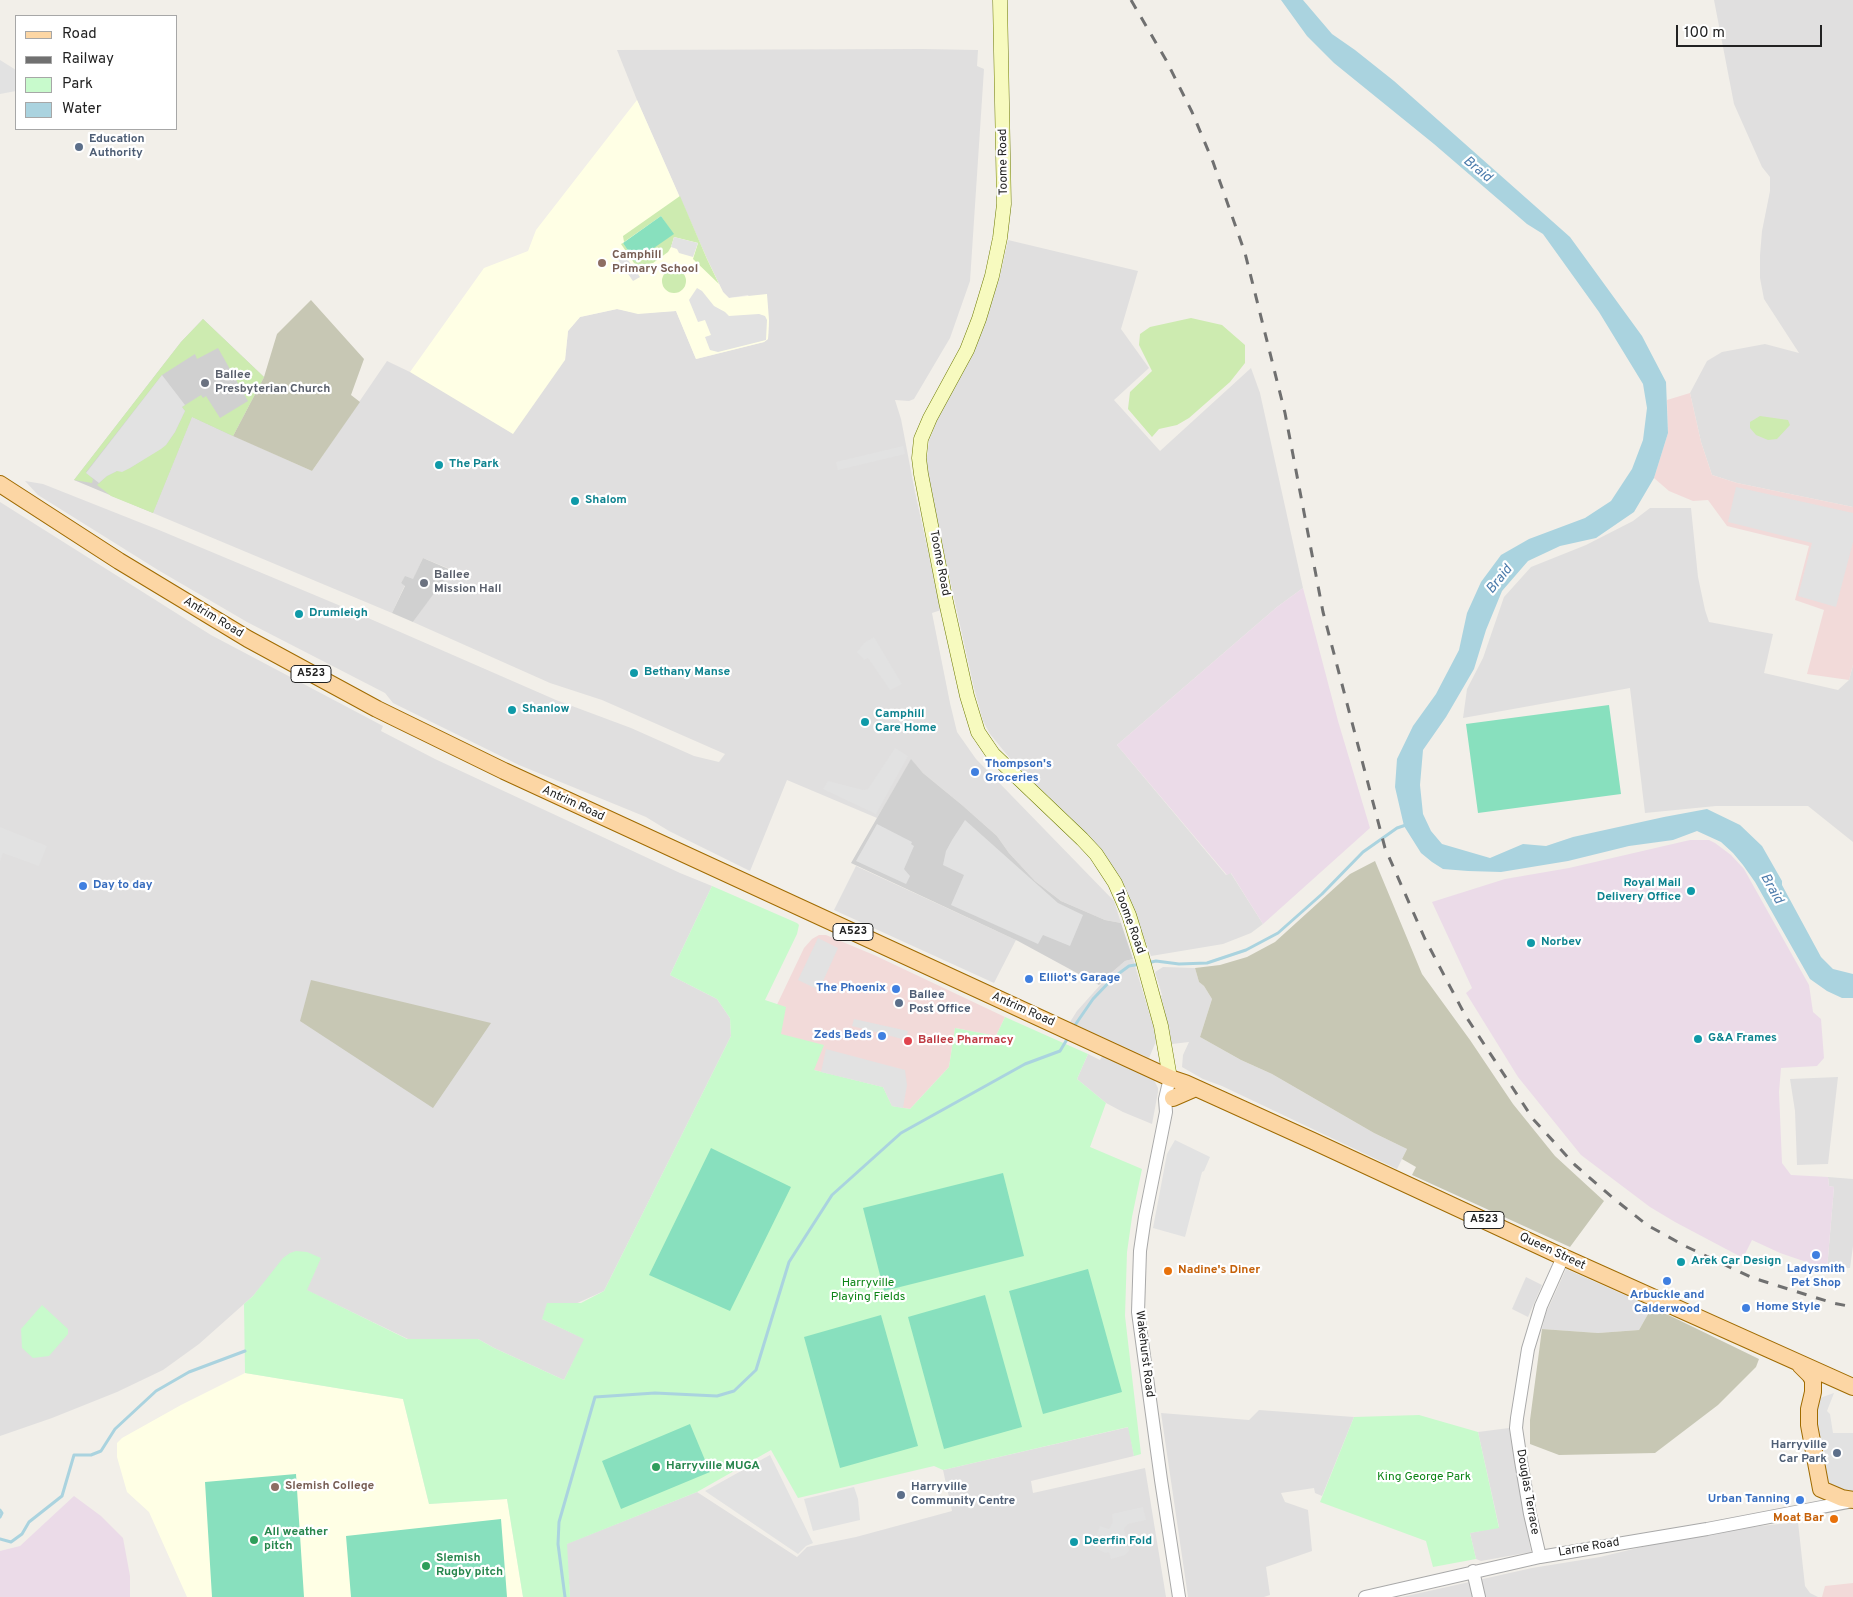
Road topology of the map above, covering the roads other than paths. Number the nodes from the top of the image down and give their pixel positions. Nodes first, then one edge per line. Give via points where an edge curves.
1 (1000, 0) edge
2 (0, 484) edge
3 (1170, 1078) junction
4 (1196, 1088) junction
5 (1170, 1105) junction
6 (1563, 1257) junction
7 (1798, 1363) junction
8 (1848, 1385) edge
9 (1813, 1392) junction
10 (1821, 1489) junction
11 (1853, 1501) edge
12 (1815, 1509) junction
13 (1540, 1557) junction
14 (1473, 1571) junction
15 (1179, 1597) edge
16 (1365, 1597) edge
17 (1479, 1597) edge

1 - 3 main road, Toome Road via 1004,204 1000,238 992,276 973,334 921,439 921,474 946,602 978,732 993,754 1096,854 1115,883 1129,915 1146,971 1161,1026
2 - 3 main road, Antrim Road / A523 via 248,639 377,709 580,808
3 - 4 main road, Queen Street / A523
3 - 5 street, Wakehurst Road via 1165,1099
4 - 5 main road
4 - 6 main road, Queen Street / A523
5 - 15 street, Wakehurst Road via 1145,1217 1138,1312
6 - 7 main road, Queen Street / A523
6 - 13 street, Douglas Terrace via 1541,1306 1528,1348 1516,1428
7 - 8 main road, Queen Street / A523
7 - 9 main road, A523 via 1810,1374
8 - 9 main road, A523 via 1824,1385
9 - 10 main road, A523 via 1809,1425
10 - 11 main road
10 - 12 street
11 - 12 street, Larne Road
12 - 13 street, Larne Road
13 - 14 street, Larne Road
14 - 16 street, Larne Road
14 - 17 street

